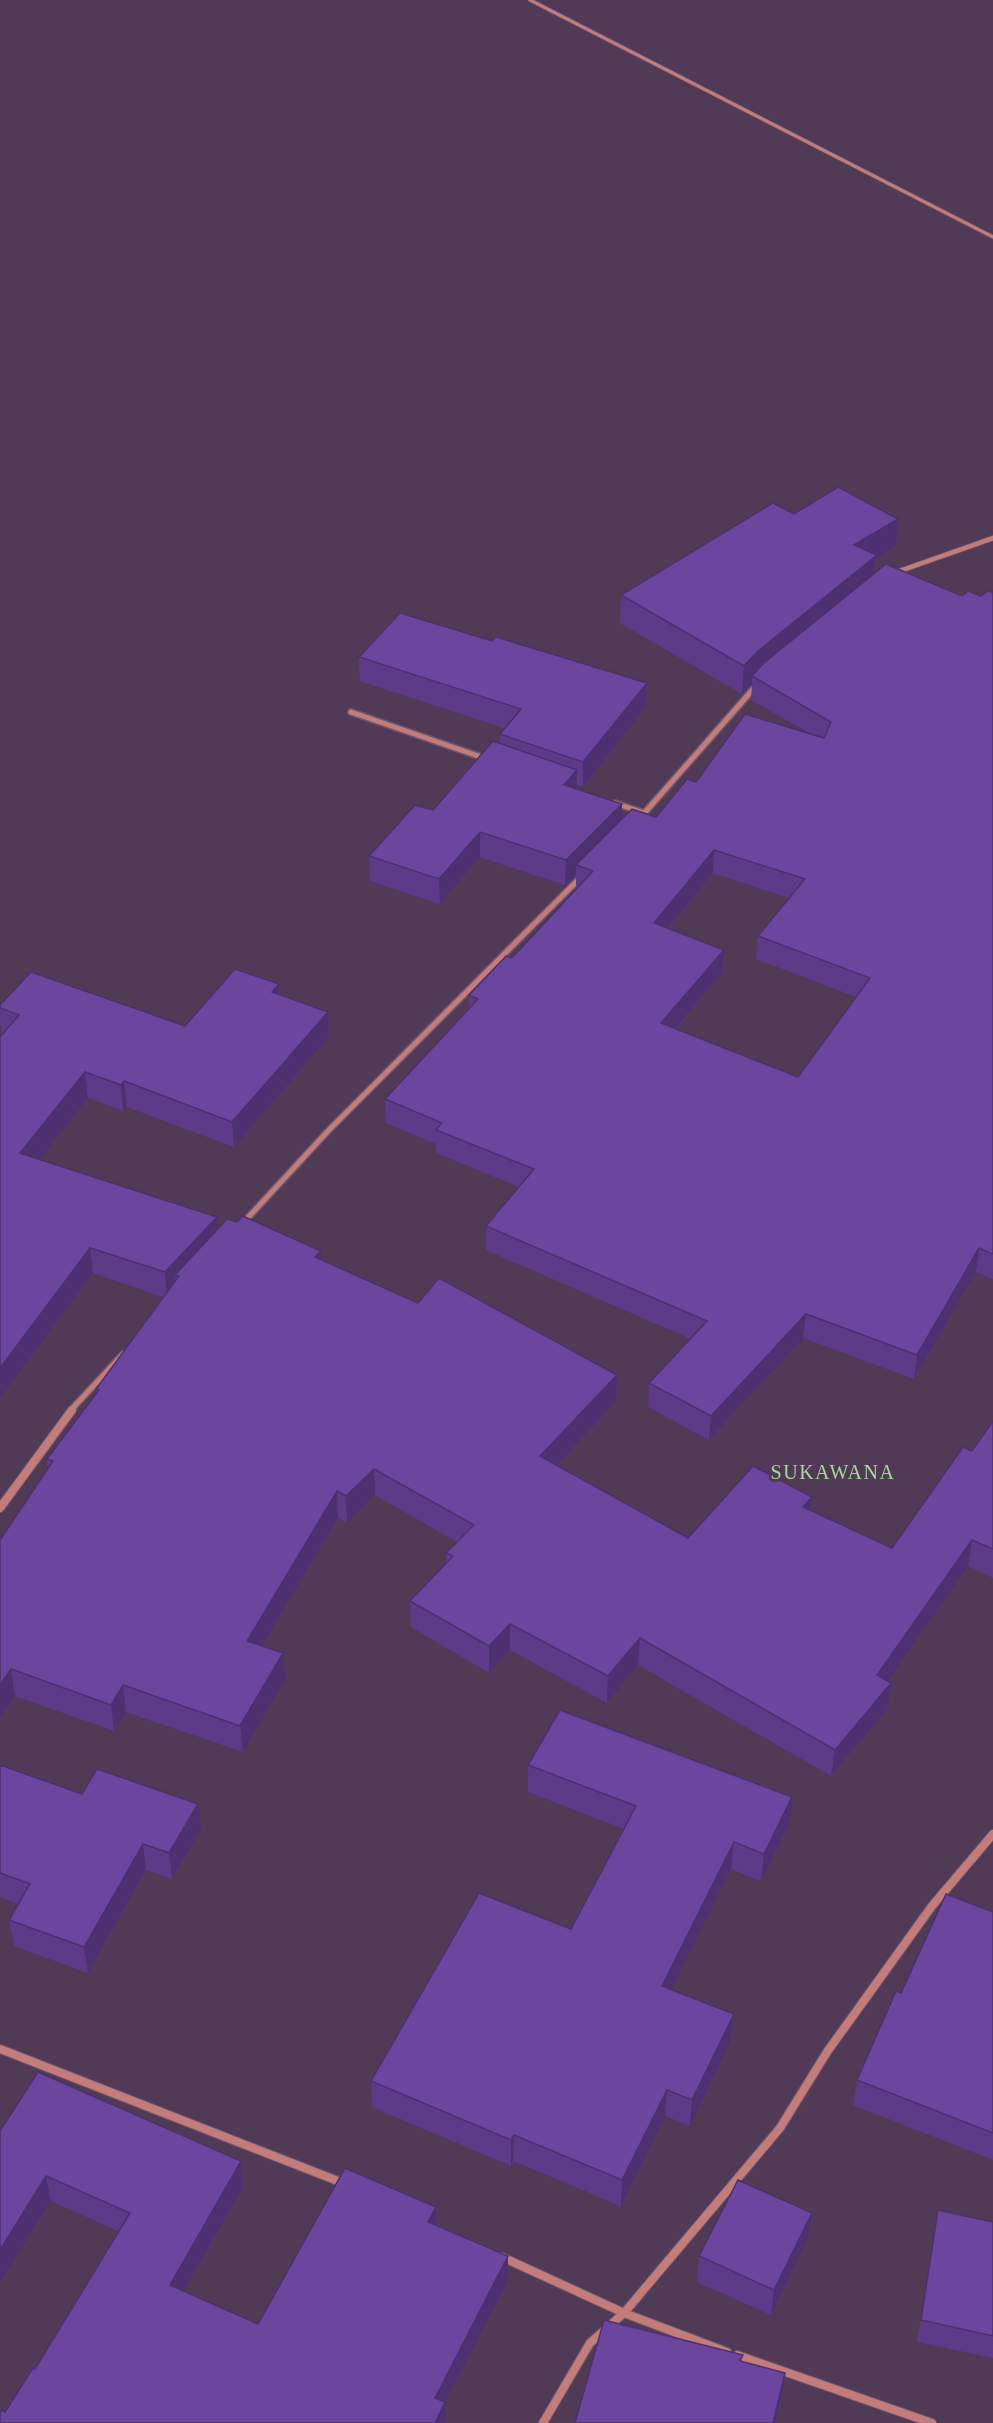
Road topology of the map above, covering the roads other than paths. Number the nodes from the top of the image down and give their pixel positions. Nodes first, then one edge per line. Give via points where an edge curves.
1 (530, 0) edge
2 (993, 237) edge
3 (993, 538) edge
4 (893, 573) junction
5 (904, 578) edge
6 (884, 581) edge
7 (759, 683) edge
8 (351, 712) dead end
9 (498, 763) edge
10 (610, 801) edge
11 (644, 813) junction
12 (636, 821) edge
13 (586, 872) edge
14 (240, 1226) edge
15 (129, 1347) edge
16 (0, 1508) edge
17 (993, 1834) edge
18 (0, 2049) edge
19 (356, 2189) edge
20 (495, 2254) edge
21 (624, 2313) junction
22 (543, 2423) edge
23 (932, 2423) edge

1 - 2 lane
3 - 4 street
4 - 5 street
4 - 6 street
7 - 11 street
8 - 9 street
10 - 11 street
11 - 12 street
13 - 14 street via 328,1131
15 - 16 street via 65,1417
17 - 21 street via 932,1906 827,2052 780,2128
18 - 19 street
20 - 21 street
21 - 22 street via 590,2343
21 - 23 street

